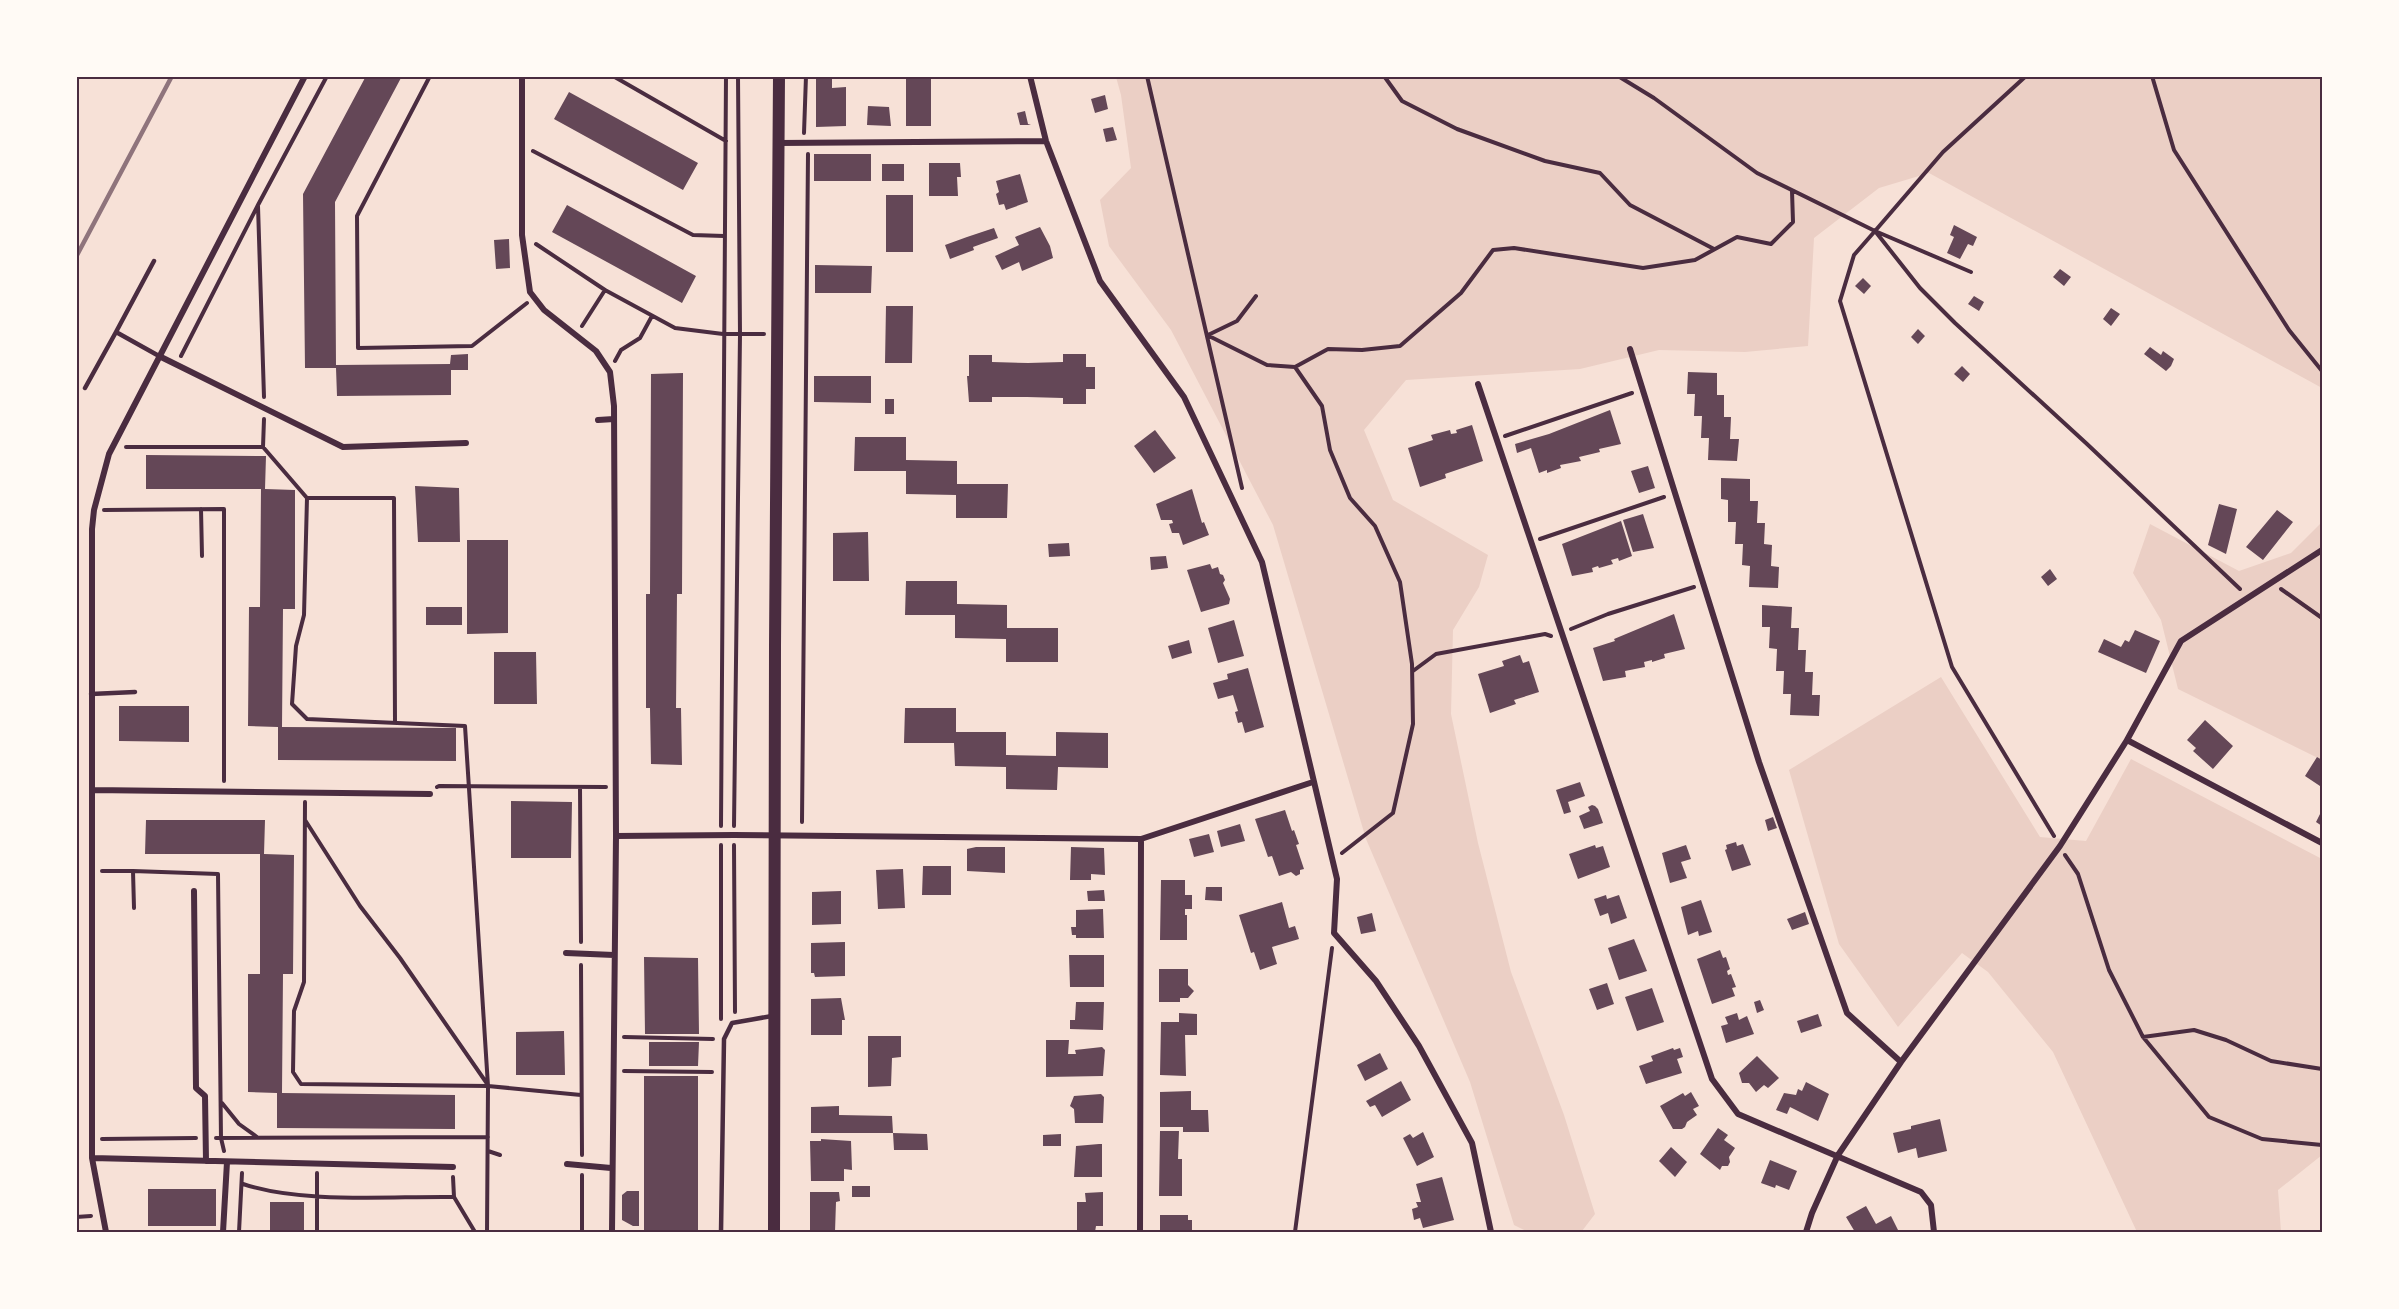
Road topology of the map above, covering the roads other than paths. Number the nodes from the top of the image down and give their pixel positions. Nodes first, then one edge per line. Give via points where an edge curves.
1 (305, 76) edge
2 (522, 76) edge
3 (779, 76) edge
4 (1030, 76) edge
5 (1046, 141) junction
6 (779, 143) junction
7 (154, 261) dead end
8 (116, 332) junction
9 (1630, 350) dead end
10 (159, 356) junction
11 (1478, 384) dead end
12 (85, 388) dead end
13 (598, 420) dead end
14 (614, 420) junction
15 (466, 442) dead end
16 (2322, 550) edge
17 (135, 692) dead end
18 (91, 694) junction
19 (2127, 740) junction
20 (1313, 782) junction
21 (92, 790) junction
22 (430, 794) road end
23 (775, 835) junction
24 (616, 836) junction
25 (1141, 839) junction
26 (2322, 843) edge
27 (194, 891) dead end
28 (566, 953) dead end
29 (614, 955) junction
30 (775, 1015) junction
31 (1901, 1062) junction
32 (1838, 1155) junction
33 (92, 1158) junction
34 (206, 1161) junction
35 (227, 1162) junction
36 (567, 1164) dead end
37 (611, 1164) junction
38 (453, 1167) road end
39 (106, 1233) edge
40 (223, 1233) edge
41 (612, 1233) edge
42 (721, 1233) edge
43 (774, 1233) edge
44 (1140, 1233) edge
45 (1491, 1233) edge
46 (1806, 1233) edge
47 (1934, 1233) edge

1 - 10 street
2 - 14 street via 522,235 530,292 544,310 596,351 609,372
3 - 6 main road
4 - 5 street
5 - 6 street
5 - 20 street via 1100,281 1184,397 1262,562
6 - 23 main road
7 - 8 lane
8 - 10 lane
8 - 12 lane
9 - 31 street via 1759,762 1846,1012
10 - 15 street via 343,447
10 - 18 street via 112,447 94,510
11 - 32 street via 1712,1080 1738,1114
13 - 14 street
14 - 24 street
16 - 19 street via 2181,641
17 - 18 lane
18 - 21 street
19 - 26 street
19 - 31 street via 2060,846
20 - 25 street
20 - 45 street via 1337,879 1334,933 1395,1009 1472,1143
21 - 22 street
21 - 33 street
23 - 24 street
23 - 25 street
23 - 30 main road
24 - 29 street
25 - 44 street
27 - 34 street via 196,1088 205,1096
28 - 29 street
29 - 37 street
30 - 42 lane via 732,1023 724,1039
30 - 43 main road
31 - 32 street
32 - 46 street
32 - 47 street via 1921,1192 1931,1205
33 - 34 street
33 - 39 street
34 - 35 street
35 - 38 street
35 - 40 street
36 - 37 street
37 - 41 street

